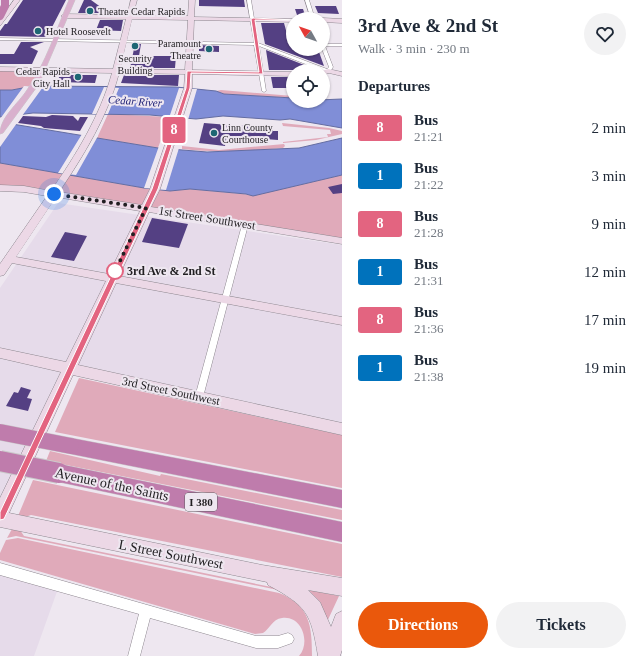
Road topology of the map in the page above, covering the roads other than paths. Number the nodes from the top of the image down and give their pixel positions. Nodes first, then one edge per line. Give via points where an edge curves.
1 (5, 0) edge
2 (16, 0) edge
3 (72, 0) edge
4 (78, 0) edge
5 (134, 0) edge
6 (192, 0) edge
7 (250, 0) edge
8 (307, 0) edge
9 (0, 9) edge
10 (311, 12) edge
11 (2, 15) edge
12 (67, 16) junction
13 (130, 17) junction
14 (191, 18) junction
15 (253, 19) junction
16 (286, 20) edge
17 (330, 20) edge
18 (342, 21) edge
19 (0, 24) edge
20 (57, 38) junction
21 (0, 39) edge
22 (124, 41) junction
23 (190, 42) junction
24 (257, 44) junction
25 (330, 45) edge
26 (342, 45) edge
27 (306, 64) edge
28 (0, 69) edge
29 (42, 69) junction
30 (116, 70) junction
31 (189, 71) junction
32 (261, 73) junction
33 (330, 73) edge
34 (286, 74) edge
35 (342, 74) edge
36 (264, 91) dead end
37 (0, 131) edge
38 (0, 188) edge
39 (54, 194) junction
40 (146, 208) junction
41 (245, 225) junction
42 (342, 240) edge
43 (9, 259) junction
44 (0, 272) edge
45 (112, 278) junction
46 (224, 299) junction
47 (342, 320) edge
48 (0, 353) edge
49 (70, 368) junction
50 (199, 397) junction
51 (342, 428) edge
52 (0, 432) edge
53 (0, 461) edge
54 (342, 499) edge
55 (0, 515) edge
56 (0, 519) edge
57 (342, 532) edge
58 (0, 569) edge
59 (262, 573) junction
60 (342, 587) edge
61 (146, 610) junction
62 (342, 620) edge
63 (288, 639) dead end
64 (134, 656) edge
65 (327, 656) edge
66 (331, 656) edge

1 - 9 highway
1 - 11 highway, bridge
2 - 11 main road
3 - 12 main road
4 - 12 main road
5 - 13 main road
6 - 14 main road
7 - 15 street
8 - 10 street
11 - 19 main road
12 - 13 main road
12 - 20 main road via 65,27
13 - 14 main road
13 - 22 main road
14 - 15 main road
14 - 23 main road
15 - 16 main road
15 - 24 street
17 - 18 main road
20 - 21 street
20 - 22 street
20 - 29 main road
22 - 23 street
22 - 30 main road
23 - 24 street
23 - 31 main road
24 - 27 street
24 - 32 street
25 - 26 street
28 - 29 main road
29 - 30 main road
29 - 37 main road via 33,86
30 - 31 main road
30 - 39 main road via 101,114
31 - 32 main road
31 - 40 main road via 188,88 155,189
32 - 34 main road
32 - 36 street
33 - 35 main road
38 - 39 main road, 1st Street Southwest
39 - 40 main road, 1st Street Southwest
39 - 43 main road
40 - 41 main road, 1st Street Southwest
40 - 45 main road
41 - 42 main road, 1st Street Southwest
41 - 46 street
43 - 44 main road
43 - 45 main road
45 - 46 main road
45 - 49 main road
46 - 47 main road
46 - 50 street
48 - 49 main road, 3rd Street Southwest
49 - 50 main road, 3rd Street Southwest
49 - 55 main road
50 - 51 main road, 3rd Street Southwest
52 - 54 highway, bridge
53 - 57 highway, Avenue of the Saints / I 380, bridge
56 - 59 main road, L Street Southwest
58 - 61 street
59 - 60 main road, L Street Southwest
59 - 65 main road via 297,591 313,605 323,627
61 - 63 street via 256,642 278,642
61 - 64 street
62 - 66 main road

